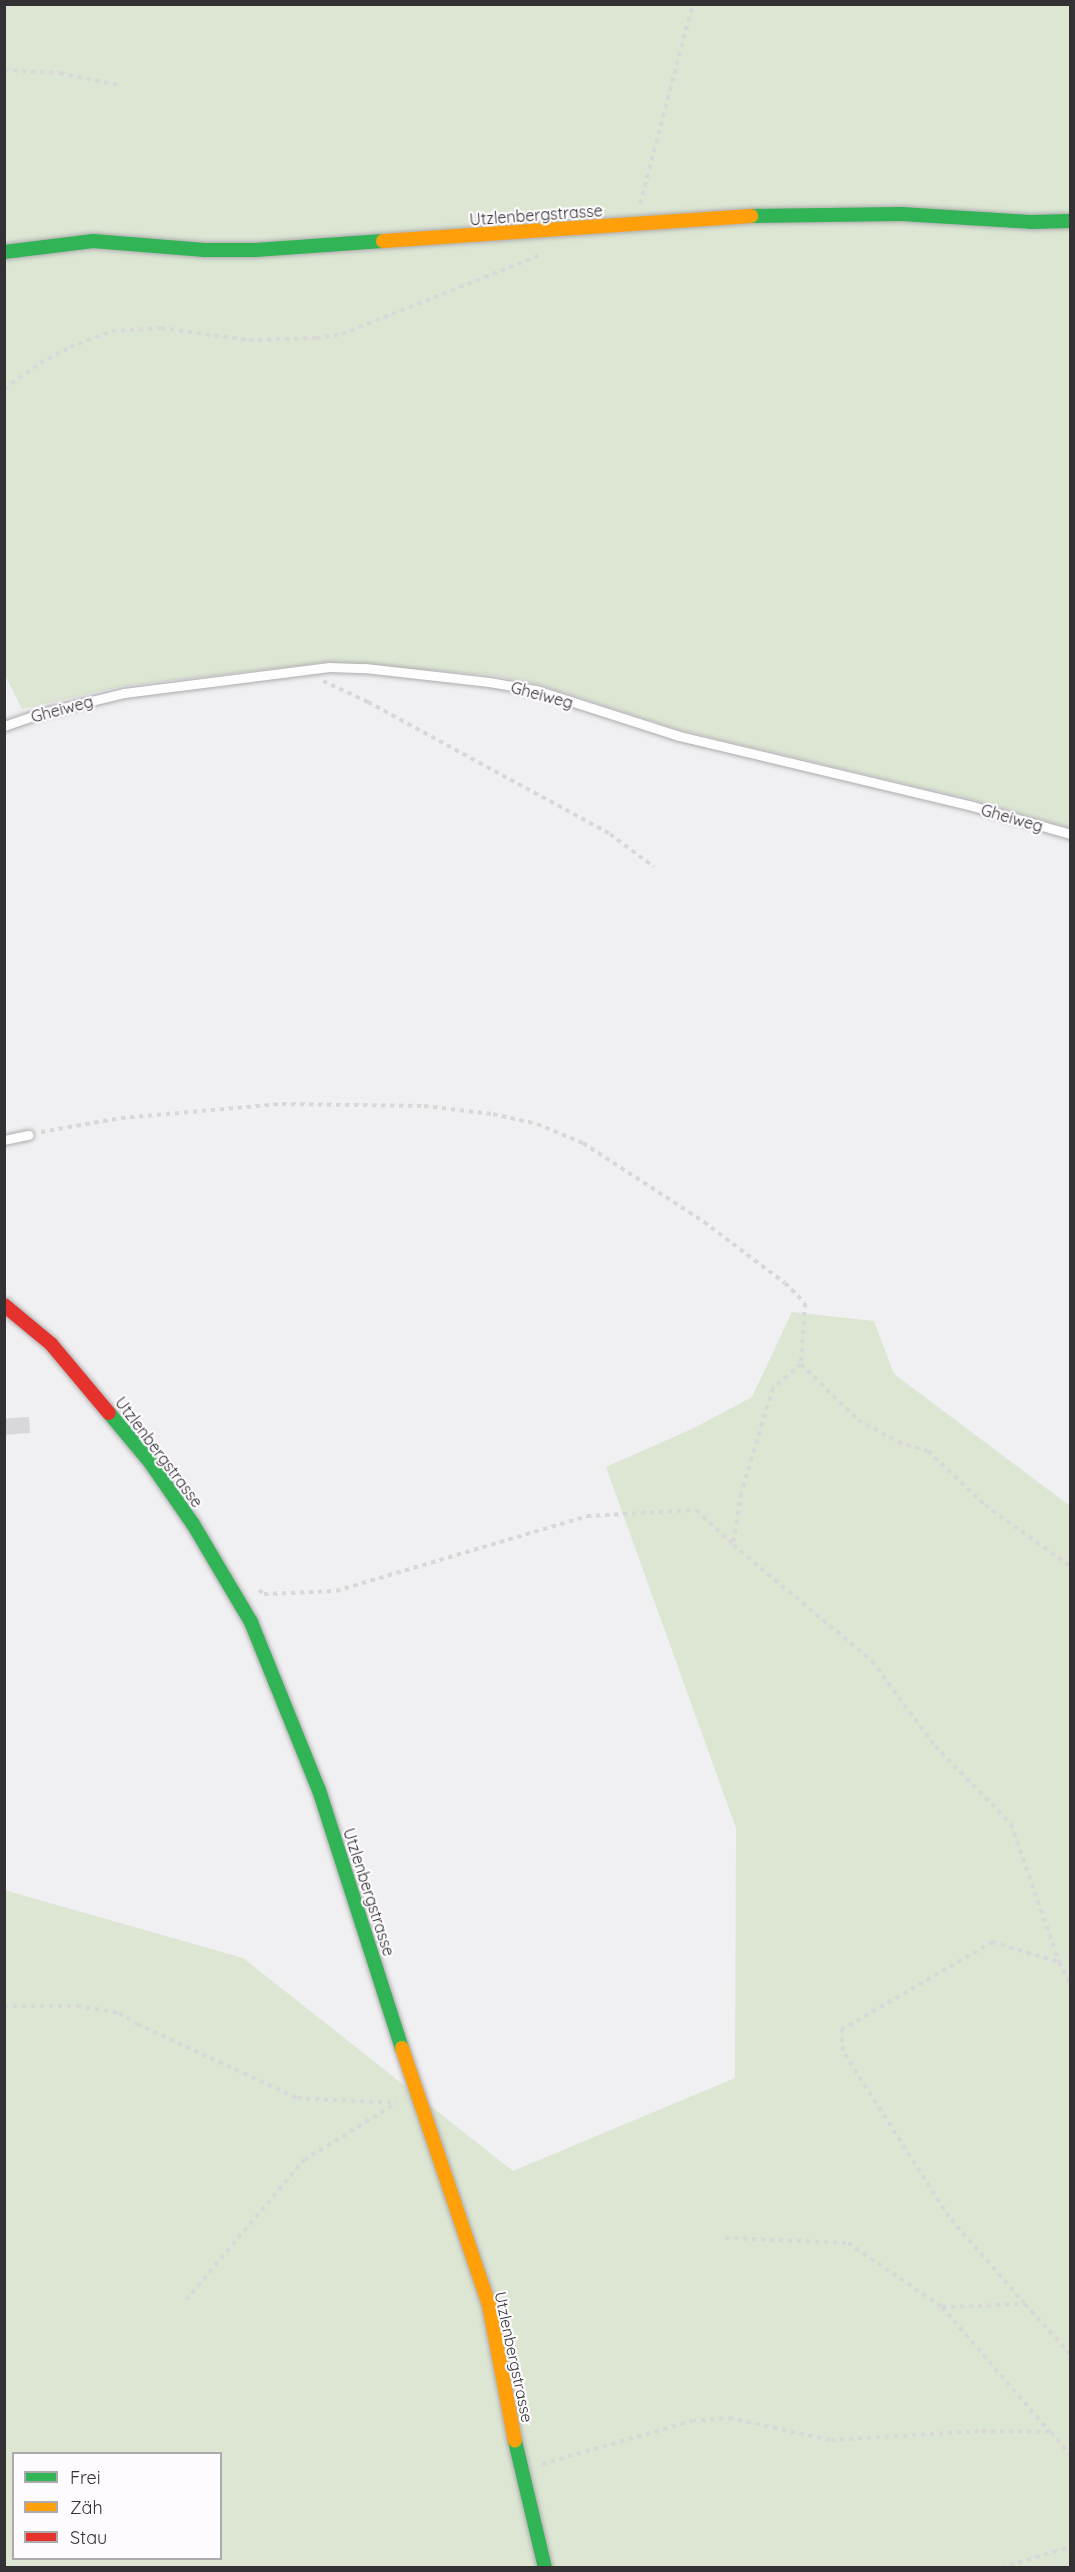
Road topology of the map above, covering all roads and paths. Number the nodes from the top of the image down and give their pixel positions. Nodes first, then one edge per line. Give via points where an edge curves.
1 (693, 4) edge
2 (4, 70) edge
3 (118, 85) dead end
4 (640, 201) dead end
5 (1071, 221) edge
6 (4, 252) edge
7 (546, 252) dead end
8 (4, 389) edge
9 (301, 671) junction
10 (4, 726) edge
11 (1071, 834) edge
12 (654, 867) dead end
13 (28, 1135) joint
14 (4, 1140) edge
15 (4, 1305) edge
16 (801, 1364) junction
17 (733, 1545) junction
18 (1071, 1566) edge
19 (256, 1587) dead end
20 (1059, 1962) junction
21 (1071, 1984) edge
22 (4, 2006) edge
23 (417, 2096) junction
24 (395, 2104) junction
25 (725, 2238) dead end
26 (186, 2300) dead end
27 (1025, 2304) junction
28 (942, 2307) junction
29 (1071, 2354) edge
30 (1051, 2432) junction
31 (1071, 2455) edge
32 (521, 2469) junction
33 (1071, 2547) edge
34 (544, 2568) edge
35 (1001, 2568) edge

1 - 4 path
2 - 3 path via 60,73
5 - 6 street, Utzlenbergstrasse via 901,214 755,216 255,250 93,241
7 - 8 path via 342,334 249,340 160,328 112,331 40,363
9 - 10 lane, Gheiweg via 124,693
9 - 11 lane, Gheiweg via 365,668 536,690 679,736 972,806
9 - 12 path via 368,702 610,834
13 - 14 lane
13 - 16 path via 121,1118 282,1104 424,1106 537,1124 584,1143 704,1222 785,1283 805,1303
15 - 23 street, Utzlenbergstrasse via 51,1344 150,1462 193,1524 251,1622 319,1790
16 - 17 path via 773,1388 741,1493
16 - 18 path via 858,1420 898,1442 928,1451 985,1505
17 - 19 path via 696,1510 587,1516 336,1591 264,1594
17 - 20 path via 872,1661 935,1746 1011,1824
20 - 21 path
20 - 27 path via 992,1942 841,2030 843,2051 949,2217
22 - 24 path via 77,2006 119,2013 297,2098
23 - 24 path
23 - 32 street, Utzlenbergstrasse via 489,2305
24 - 26 path via 304,2160
25 - 28 path via 848,2243
27 - 28 path
27 - 29 path
28 - 30 path
30 - 31 path
30 - 32 path via 982,2431 831,2440 729,2418 692,2421
32 - 34 street, Utzlenbergstrasse
33 - 35 path

